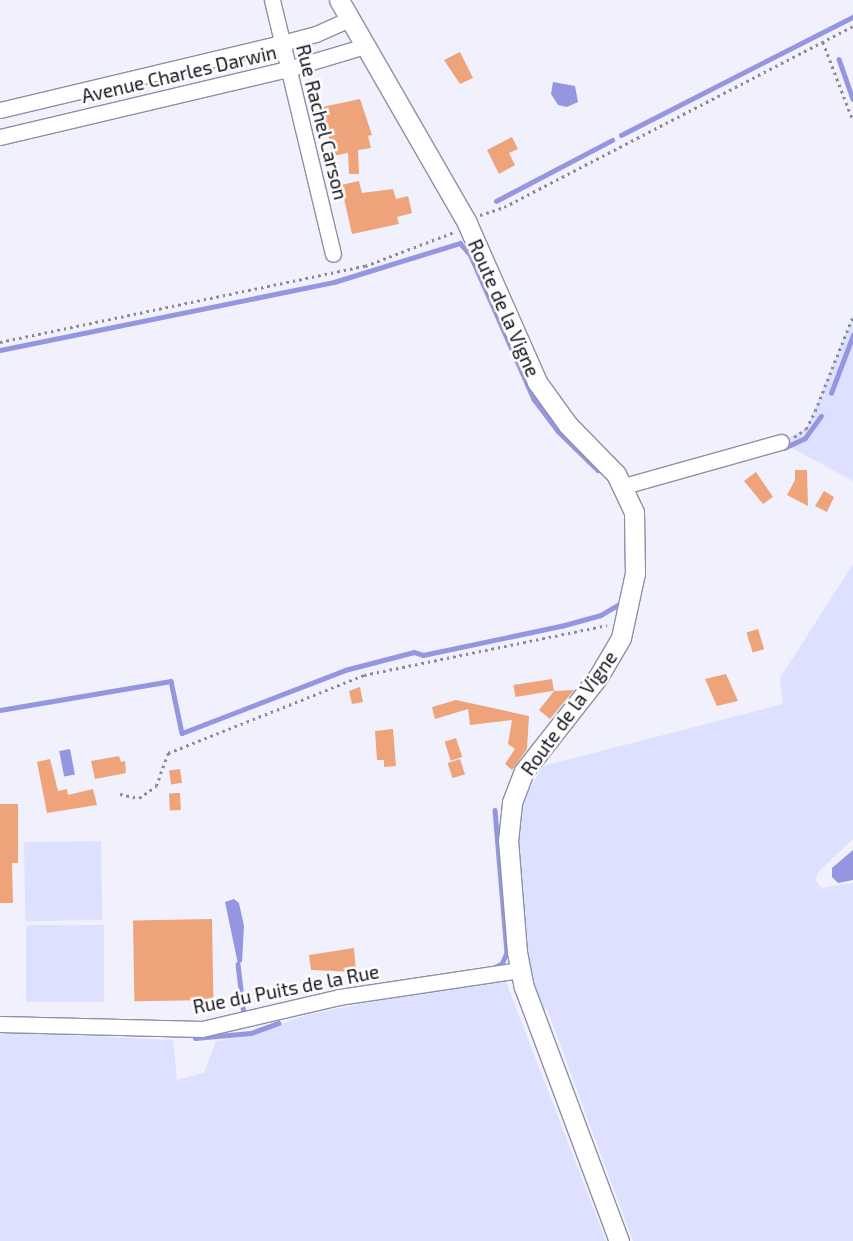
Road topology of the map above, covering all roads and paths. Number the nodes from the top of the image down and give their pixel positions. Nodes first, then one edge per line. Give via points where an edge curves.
1 (272, 0) edge
2 (339, 0) edge
3 (350, 19) junction
4 (853, 26) edge
5 (822, 42) junction
6 (282, 44) junction
7 (365, 46) junction
8 (288, 69) junction
9 (0, 110) edge
10 (853, 120) edge
11 (0, 137) edge
12 (466, 223) junction
13 (333, 254) dead end
14 (853, 316) edge
15 (0, 342) edge
16 (781, 442) joint
17 (624, 486) junction
18 (628, 620) junction
19 (120, 794) dead end
20 (519, 970) junction
21 (0, 1024) edge
22 (619, 1241) edge

1 - 6 street, Rue Rachel Carson
2 - 3 street, Route de la Vigne
3 - 6 street, Avenue Charles Darwin
3 - 7 street, Route de la Vigne
4 - 5 path
5 - 10 path
5 - 12 path
6 - 8 street, Rue Rachel Carson
6 - 9 street, Avenue Charles Darwin
7 - 8 street, Avenue Charles Darwin
7 - 12 street, Route de la Vigne
8 - 11 street, Avenue Charles Darwin
8 - 13 street, Rue Rachel Carson
12 - 15 path via 447,236 365,266
12 - 17 street, Route de la Vigne via 537,382 554,408
14 - 16 path via 806,429
16 - 17 street
17 - 18 street, Route de la Vigne via 636,527 635,573
18 - 19 path via 364,675 168,753 156,786 139,798
18 - 20 street, Route de la Vigne via 611,658 524,771 512,803 509,863
20 - 21 street, Rue du Puits de la Rue via 339,997 202,1029
20 - 22 street, Route de la Vigne

